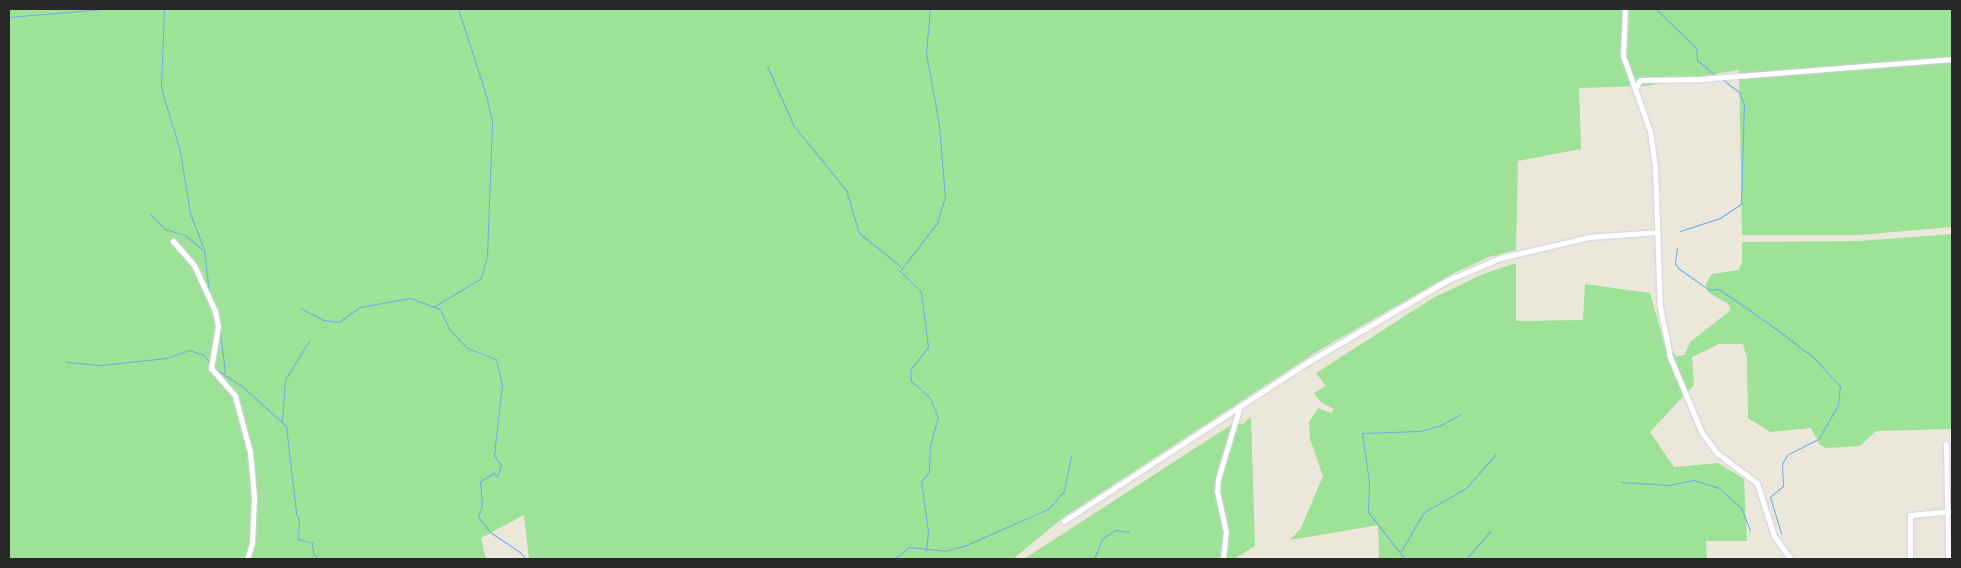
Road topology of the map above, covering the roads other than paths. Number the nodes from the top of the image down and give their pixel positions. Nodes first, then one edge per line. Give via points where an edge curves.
1 (1625, 9) edge
2 (1952, 59) edge
3 (1636, 89) junction
4 (1658, 232) junction
5 (173, 241) dead end
6 (1239, 409) junction
7 (1946, 444) dead end
8 (1949, 478) edge
9 (1949, 499) edge
10 (1949, 510) edge
11 (1064, 521) dead end
12 (247, 559) edge
13 (1223, 559) edge
14 (1791, 559) edge
15 (1910, 559) edge
16 (1948, 559) edge

1 - 3 street via 1623,56
2 - 3 street via 1640,80
3 - 4 street via 1650,131
4 - 6 street via 1589,237 1500,258 1464,273 1424,292 1311,360
4 - 14 street via 1660,307 1670,357 1685,397 1702,433 1717,454 1757,483 1774,536
5 - 12 street via 194,265 215,311 218,326 211,368 235,396 250,452 254,497 252,543
6 - 11 street
6 - 13 street via 1218,479 1217,491 1226,532
7 - 8 street
8 - 9 street
9 - 10 street
10 - 15 street via 1910,515
10 - 16 street

